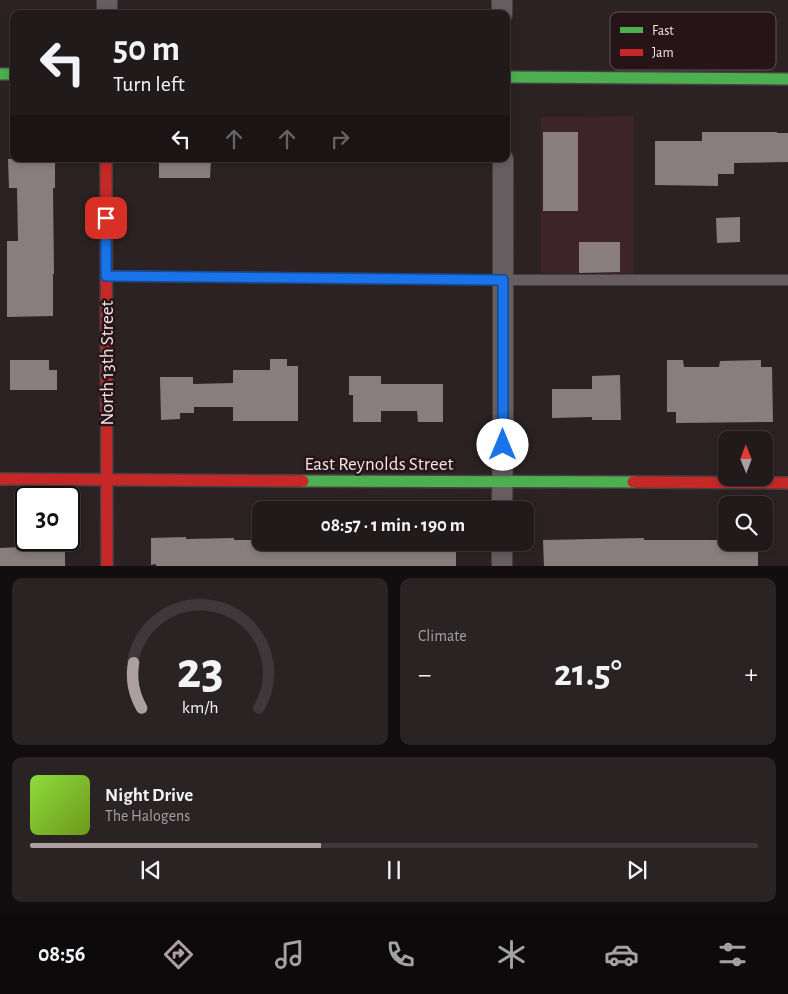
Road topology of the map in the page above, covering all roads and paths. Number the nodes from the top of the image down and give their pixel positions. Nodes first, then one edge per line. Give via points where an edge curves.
1 (510, 77) edge
2 (788, 78) edge
3 (106, 162) edge
4 (503, 162) edge
5 (106, 276) junction
6 (503, 280) junction
7 (788, 280) edge
8 (0, 479) edge
9 (108, 480) junction
10 (502, 482) junction
11 (788, 483) edge
12 (502, 501) edge
13 (502, 551) edge
14 (108, 566) edge
15 (502, 566) edge

1 - 2 street
3 - 5 street, North 13th Street
4 - 6 street
5 - 6 lane
5 - 9 street, North 13th Street
6 - 7 lane
6 - 10 street
8 - 9 street, East Reynolds Street
9 - 10 street, East Reynolds Street
9 - 14 street, North 13th Street
10 - 11 street, East Reynolds Street
10 - 12 street
13 - 15 street

